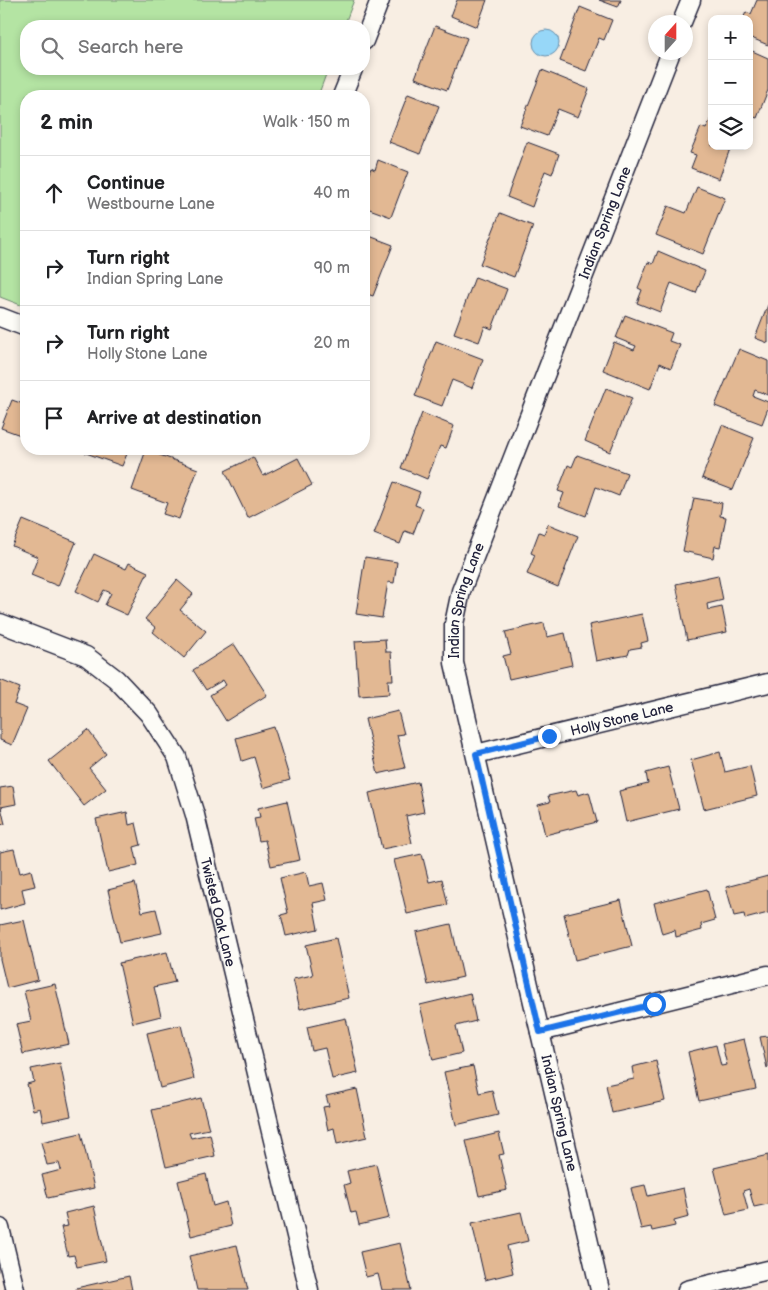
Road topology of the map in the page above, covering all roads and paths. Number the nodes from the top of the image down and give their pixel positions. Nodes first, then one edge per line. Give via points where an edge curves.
1 (380, 0) edge
2 (691, 0) edge
3 (685, 15) edge
4 (370, 26) edge
5 (668, 60) edge
6 (351, 75) edge
7 (344, 90) edge
8 (0, 318) edge
9 (20, 325) edge
10 (0, 623) edge
11 (768, 683) edge
12 (476, 754) junction
13 (768, 976) edge
14 (540, 1032) junction
15 (0, 1228) edge
16 (768, 1270) edge
17 (15, 1290) edge
18 (309, 1290) edge
19 (600, 1290) edge
20 (687, 1290) edge

1 - 4 street
2 - 3 street
5 - 12 street, Indian Spring Lane via 461,591 454,624 454,663
6 - 7 street
8 - 9 street
10 - 18 street, Twisted Oak Lane via 86,656 116,679 149,714 177,757 195,815
11 - 12 street, Holly Stone Lane
12 - 14 street, Indian Spring Lane
13 - 14 street
14 - 19 street, Indian Spring Lane
15 - 17 street
16 - 20 street

